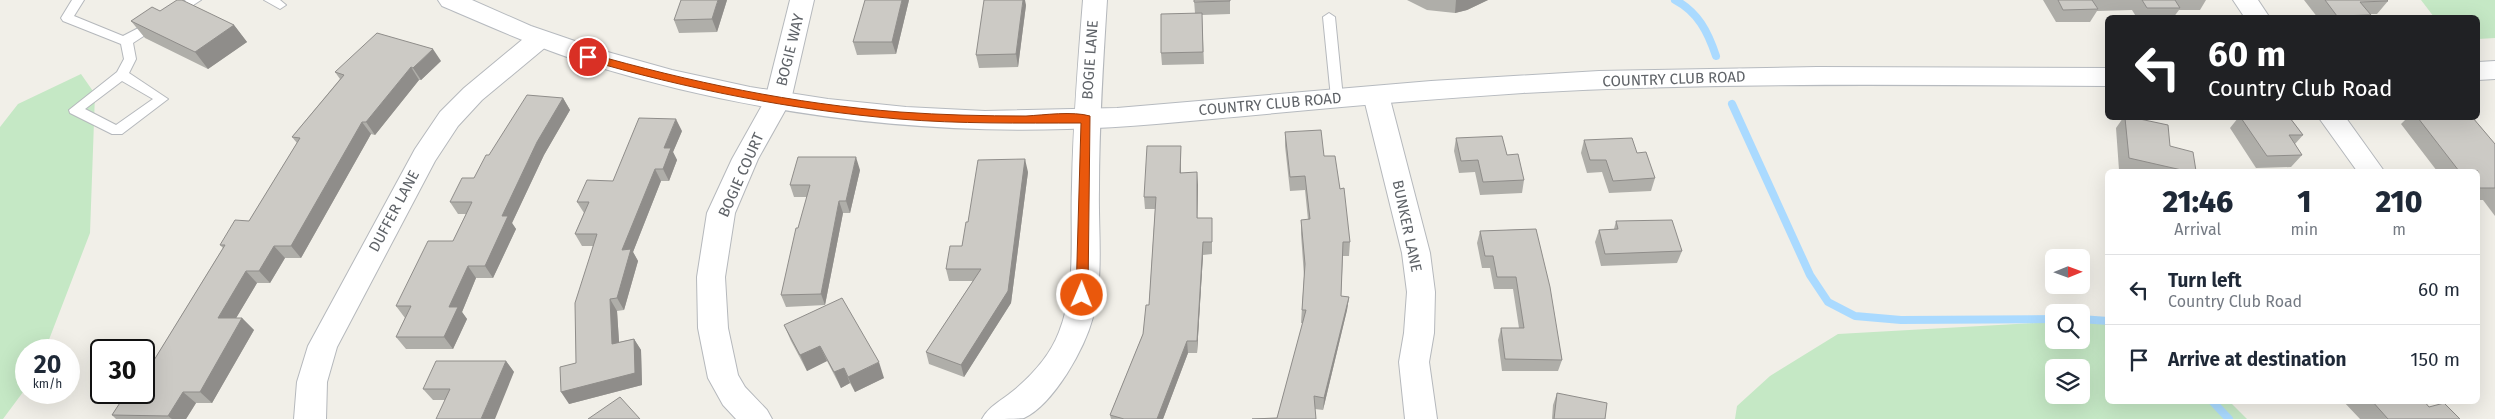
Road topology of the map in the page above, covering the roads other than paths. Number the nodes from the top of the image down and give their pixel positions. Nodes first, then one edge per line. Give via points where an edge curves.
1 (78, 0) edge
2 (195, 0) edge
3 (450, 0) edge
4 (802, 0) edge
5 (1095, 0) edge
6 (2245, 0) edge
7 (2256, 15) edge
8 (1329, 17) dead end
9 (538, 40) junction
10 (127, 41) junction
11 (2495, 70) edge
12 (2480, 71) edge
13 (122, 75) junction
14 (2105, 77) edge
15 (1376, 94) junction
16 (1337, 98) junction
17 (778, 100) junction
18 (1086, 119) junction
19 (2333, 120) edge
20 (2370, 169) edge
21 (310, 419) edge
22 (756, 419) edge
23 (998, 419) edge
24 (1421, 419) edge

1 - 10 lane via 67,18
2 - 10 lane
3 - 9 street, COUNTRY CLUB ROAD
4 - 17 street, BOGIE WAY
5 - 18 street, BOGIE LANE
6 - 7 street
8 - 16 lane
9 - 17 street, COUNTRY CLUB ROAD via 649,74
9 - 21 street, DUFFER LANE via 473,94 449,119 424,156 323,346 313,373
10 - 13 lane via 130,59
11 - 12 street
13 - 13 lane via 162,99 117,130 75,110
14 - 15 street, COUNTRY CLUB ROAD via 1689,78
15 - 16 street, COUNTRY CLUB ROAD
15 - 24 street, BUNKER LANE via 1416,252 1421,292 1414,362
16 - 18 street, COUNTRY CLUB ROAD
17 - 18 street, COUNTRY CLUB ROAD via 910,116 979,120
17 - 22 street, BOGIE COURT via 745,159 721,214 711,277 713,328 723,378 734,396
18 - 23 street via 1082,295 1077,322 1067,348 1044,382
19 - 20 street

